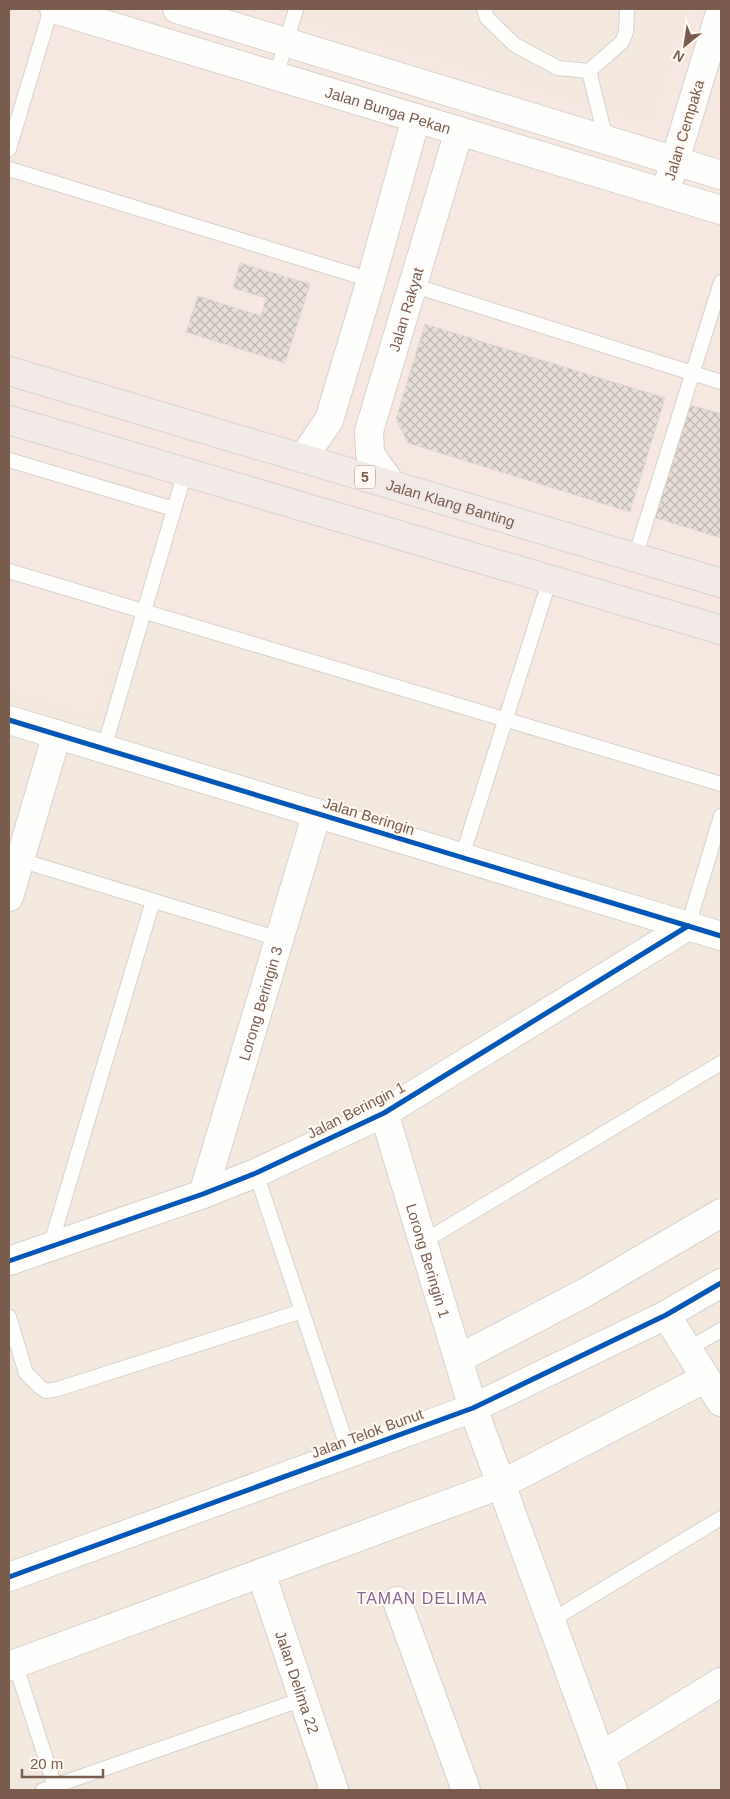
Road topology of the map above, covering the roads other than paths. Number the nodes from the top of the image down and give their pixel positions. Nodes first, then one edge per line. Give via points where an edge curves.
1 (51, 9) edge
2 (54, 9) edge
3 (177, 9) edge
4 (296, 9) edge
5 (484, 9) edge
6 (627, 9) edge
7 (721, 9) edge
8 (286, 42) junction
9 (589, 71) junction
10 (276, 76) junction
11 (416, 118) junction
12 (459, 131) junction
13 (606, 140) junction
14 (9, 148) edge
15 (676, 161) junction
16 (9, 169) edge
17 (721, 175) edge
18 (665, 193) junction
19 (721, 210) edge
20 (371, 280) junction
21 (721, 282) edge
22 (412, 285) junction
23 (9, 371) edge
24 (693, 373) junction
25 (721, 382) edge
26 (9, 420) edge
27 (303, 458) junction
28 (9, 460) edge
29 (184, 472) junction
30 (392, 485) junction
31 (174, 509) junction
32 (635, 557) junction
33 (9, 571) edge
34 (550, 579) junction
35 (721, 583) edge
36 (144, 611) junction
37 (721, 630) edge
38 (9, 720) edge
39 (506, 720) junction
40 (57, 734) junction
41 (104, 748) junction
42 (721, 784) edge
43 (318, 813) junction
44 (721, 816) edge
45 (462, 857) junction
46 (20, 860) junction
47 (9, 897) edge
48 (153, 901) junction
49 (688, 926) junction
50 (721, 936) edge
51 (279, 939) junction
52 (721, 1064) edge
53 (384, 1113) junction
54 (256, 1173) junction
55 (203, 1194) junction
56 (721, 1213) edge
57 (422, 1242) junction
58 (50, 1247) junction
59 (9, 1261) edge
60 (721, 1283) edge
61 (302, 1311) junction
62 (666, 1315) junction
63 (9, 1317) edge
64 (721, 1330) edge
65 (688, 1349) junction
66 (458, 1360) junction
67 (706, 1378) junction
68 (721, 1402) edge
69 (473, 1408) junction
70 (349, 1452) junction
71 (502, 1484) junction
72 (721, 1518) edge
73 (261, 1573) junction
74 (9, 1577) edge
75 (397, 1601) dead end
76 (552, 1620) junction
77 (12, 1664) edge
78 (721, 1682) edge
79 (303, 1699) junction
80 (601, 1756) junction
81 (51, 1789) edge
82 (334, 1790) edge
83 (466, 1790) edge
84 (613, 1790) edge

1 - 14 lane
2 - 10 street, Jalan Bunga Pekan
3 - 8 street
4 - 8 lane
5 - 9 lane via 487,18 515,45 558,68
6 - 9 lane via 622,42
7 - 15 street, Jalan Cempaka
8 - 10 lane
8 - 13 street
9 - 13 lane
10 - 11 street, Jalan Bunga Pekan
11 - 12 street, Jalan Bunga Pekan
11 - 20 street
12 - 18 street, Jalan Bunga Pekan
12 - 22 street, Jalan Rakyat
13 - 15 street
15 - 17 street
15 - 18 street, Jalan Cempaka
16 - 20 lane
18 - 19 street, Jalan Bunga Pekan
20 - 27 street via 329,420
21 - 24 lane
22 - 24 lane
22 - 30 street, Jalan Rakyat via 369,431 370,454
23 - 27 highway, Jalan Klang Banting / 5
24 - 25 lane
24 - 32 lane
26 - 29 highway
27 - 30 highway, Jalan Klang Banting / 5
28 - 31 lane
29 - 31 lane
29 - 34 highway
30 - 32 highway, Jalan Klang Banting / 5
31 - 36 lane
32 - 35 highway, Jalan Klang Banting / 5
33 - 36 lane
34 - 37 highway
34 - 39 lane
36 - 39 lane
36 - 41 lane
38 - 40 street, Jalan Beringin
39 - 42 lane
39 - 45 lane
40 - 41 street, Jalan Beringin
40 - 46 street
41 - 43 street, Jalan Beringin
43 - 45 street, Jalan Beringin
43 - 51 street, Lorong Beringin 3
44 - 49 lane
45 - 49 street, Jalan Beringin
46 - 47 street
46 - 48 lane
48 - 51 lane
48 - 58 lane
49 - 50 street, Jalan Beringin
49 - 53 street, Jalan Beringin 1
51 - 55 street, Lorong Beringin 3
52 - 57 lane
53 - 54 street, Jalan Beringin 1
53 - 57 street, Lorong Beringin 1
54 - 55 street, Jalan Beringin 1
54 - 61 lane
55 - 58 street, Jalan Beringin 1
56 - 66 street via 586,1292
57 - 66 street, Lorong Beringin 1
58 - 59 street, Jalan Beringin 1
60 - 62 street, Jalan Telok Bunut
61 - 63 lane via 46,1391 26,1373
61 - 70 lane
62 - 65 street
62 - 69 street, Jalan Telok Bunut
64 - 65 lane
65 - 67 street
66 - 69 street, Lorong Beringin 1
67 - 68 street
67 - 71 street
69 - 70 street, Jalan Telok Bunut
69 - 71 street, Lorong Beringin 1
70 - 74 street, Jalan Telok Bunut
71 - 73 street
71 - 76 street, Lorong Beringin 1
72 - 76 lane
73 - 77 street
73 - 79 street, Jalan Delima 22
75 - 83 street
76 - 80 street, Lorong Beringin 1
77 - 81 lane
78 - 80 street
79 - 81 lane
79 - 82 street, Jalan Delima 22
80 - 84 street, Lorong Beringin 1

